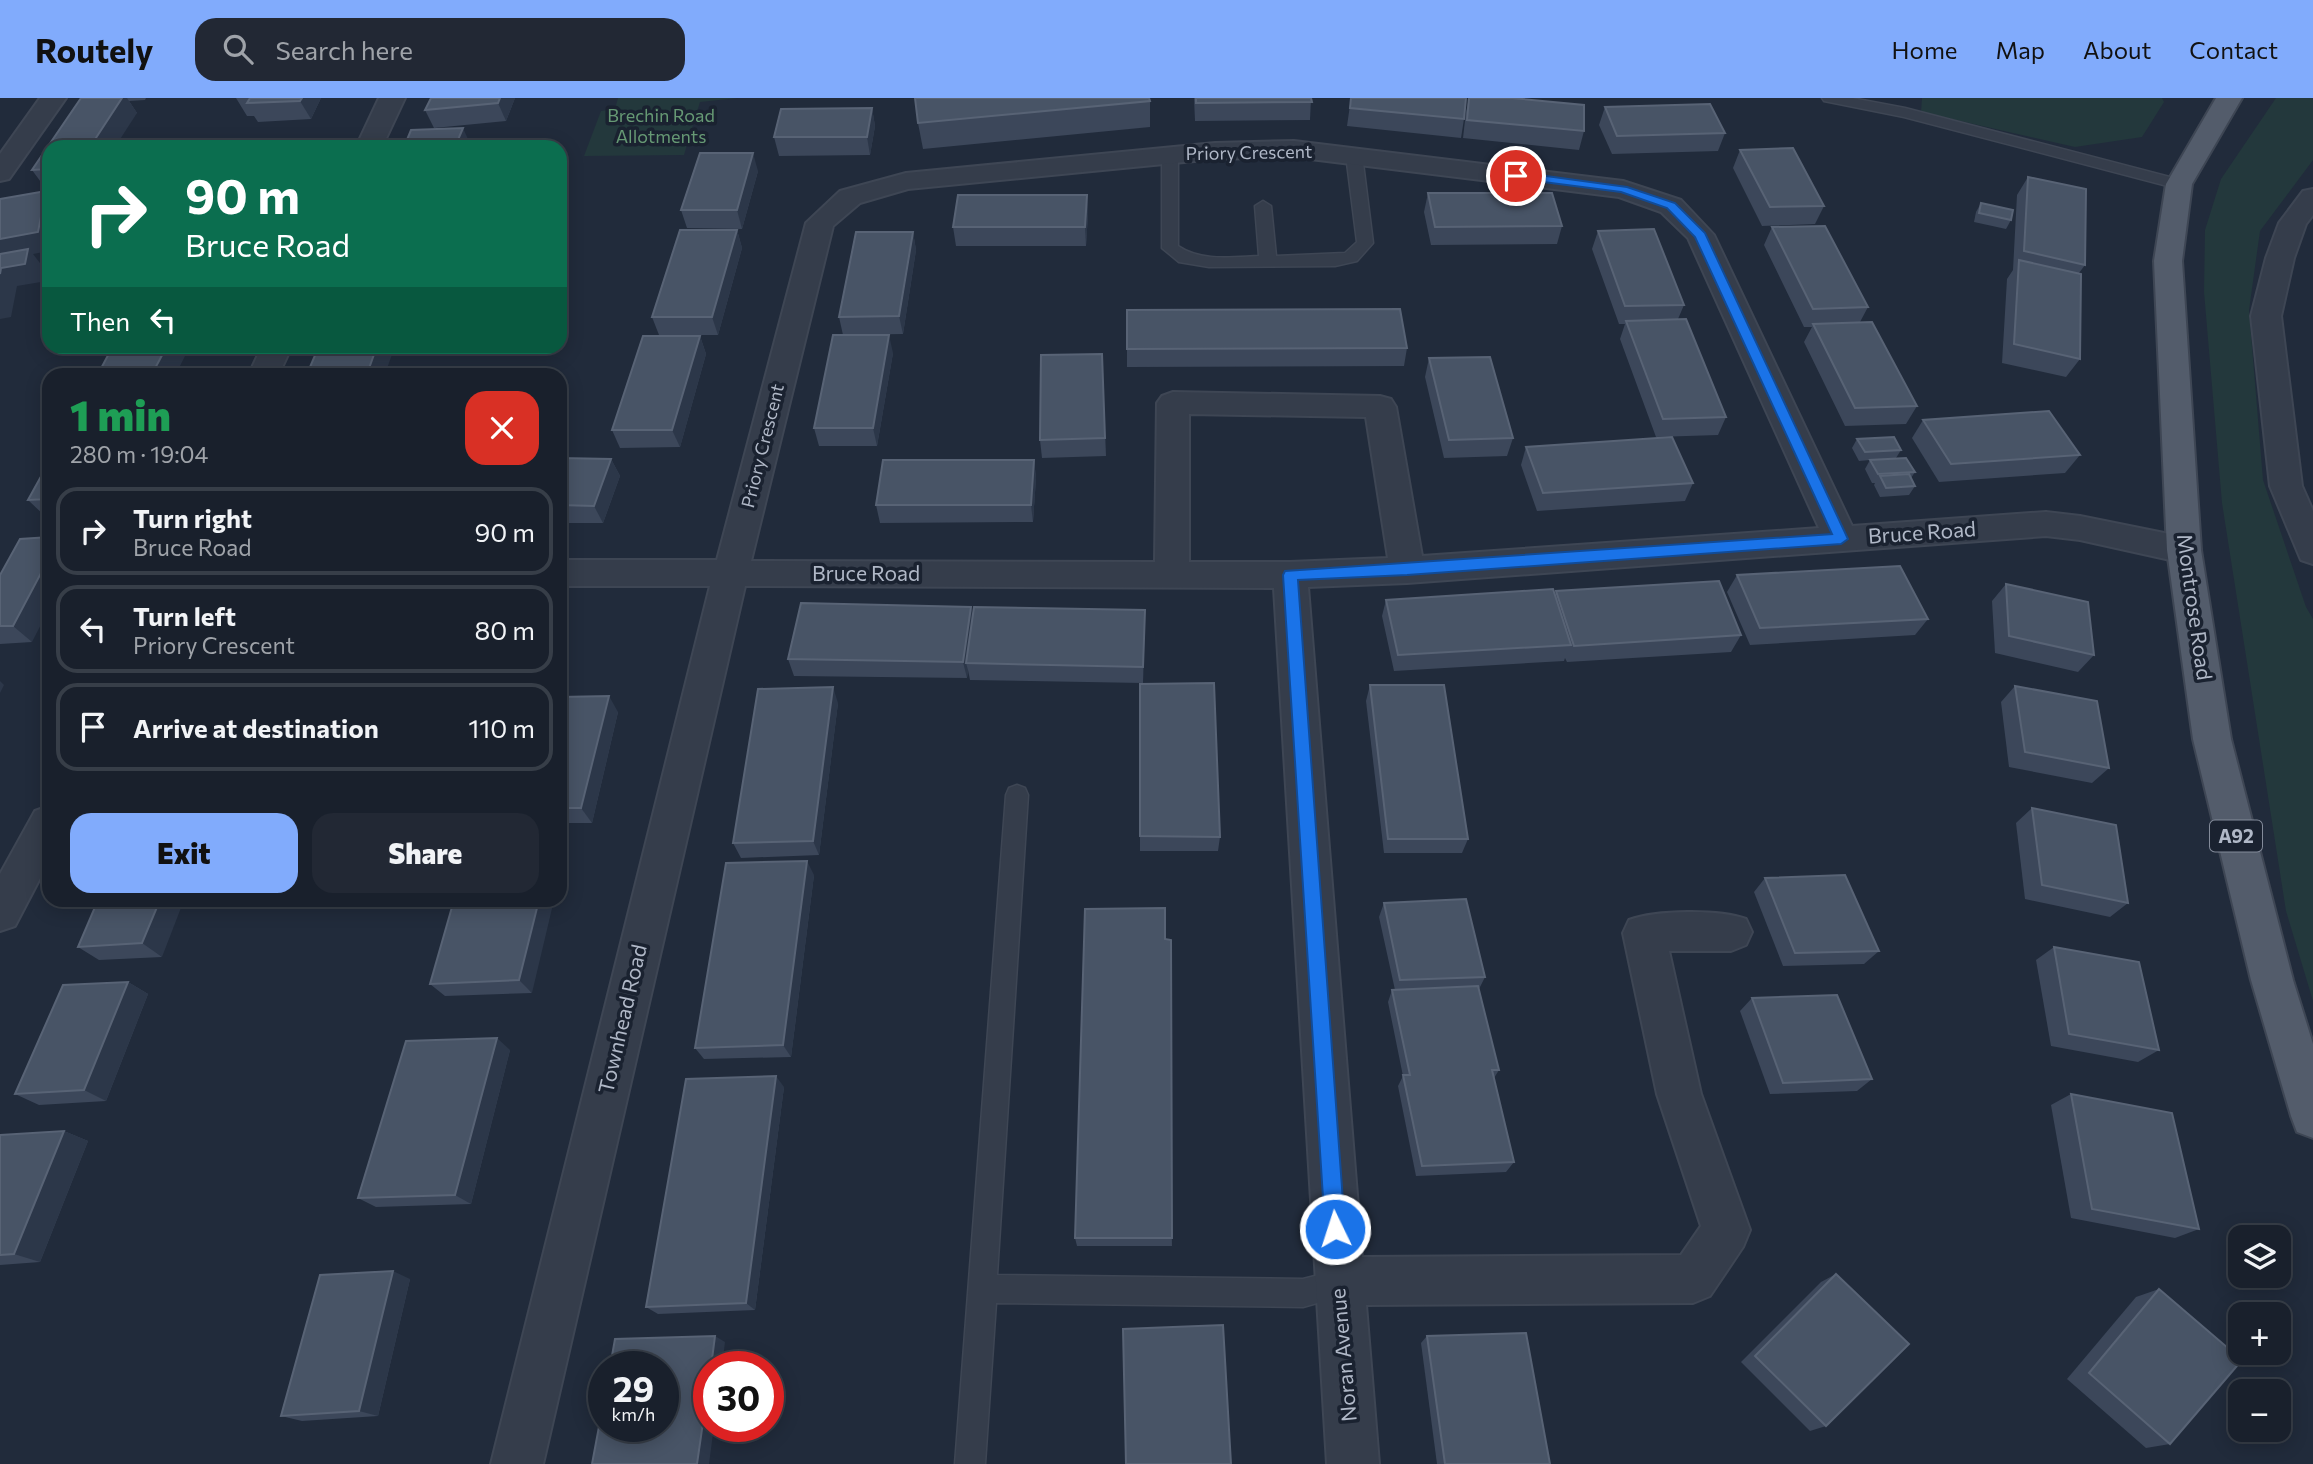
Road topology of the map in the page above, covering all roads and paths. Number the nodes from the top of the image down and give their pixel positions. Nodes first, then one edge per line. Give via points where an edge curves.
1 (53, 98) edge
2 (392, 98) edge
3 (1829, 98) edge
4 (2229, 98) edge
5 (372, 140) edge
6 (1170, 155) junction
7 (1354, 155) junction
8 (0, 173) edge
9 (2179, 184) junction
10 (2313, 197) edge
11 (1263, 206) dead end
12 (2303, 226) edge
13 (1268, 261) junction
14 (1841, 539) junction
15 (2184, 550) junction
16 (2313, 551) edge
17 (1407, 570) junction
18 (567, 573) edge
19 (730, 574) junction
20 (1172, 575) junction
21 (1290, 575) junction
22 (1017, 795) dead end
23 (42, 836) edge
24 (0, 913) edge
25 (1731, 932) dead end
26 (2313, 1116) edge
27 (1339, 1284) junction
28 (982, 1289) junction
29 (517, 1464) edge
30 (970, 1464) edge
31 (1353, 1464) edge

1 - 8 street
2 - 5 street
3 - 9 lane via 1905,113
4 - 9 main road, Montrose Road / A92
6 - 7 street, Priory Crescent via 1294,149
6 - 13 lane via 1170,248 1185,258 1209,262
6 - 19 street, Priory Crescent via 906,181 850,197 820,223
7 - 13 lane via 1366,243 1351,257 1335,261
7 - 14 street, Priory Crescent via 1623,189 1671,206 1700,235
9 - 15 main road, Montrose Road / A92 via 2168,261
10 - 12 street
11 - 13 lane
12 - 16 street via 2280,258 2266,316 2286,486
14 - 15 street, Bruce Road via 2046,524
14 - 17 street, Bruce Road
15 - 26 main road, Montrose Road / A92 via 2212,738 2272,980
17 - 20 street via 1380,407 1173,403
17 - 21 street, Bruce Road
18 - 19 street, Bruce Road
19 - 20 street, Bruce Road
19 - 29 street, Townhead Road
20 - 21 street, Bruce Road
21 - 27 street, Noran Avenue
22 - 28 lane
23 - 24 street
25 - 27 street via 1644,933 1679,1094 1726,1230 1693,1279 1372,1280
27 - 28 lane via 1303,1293
27 - 31 street, Noran Avenue
28 - 30 lane

